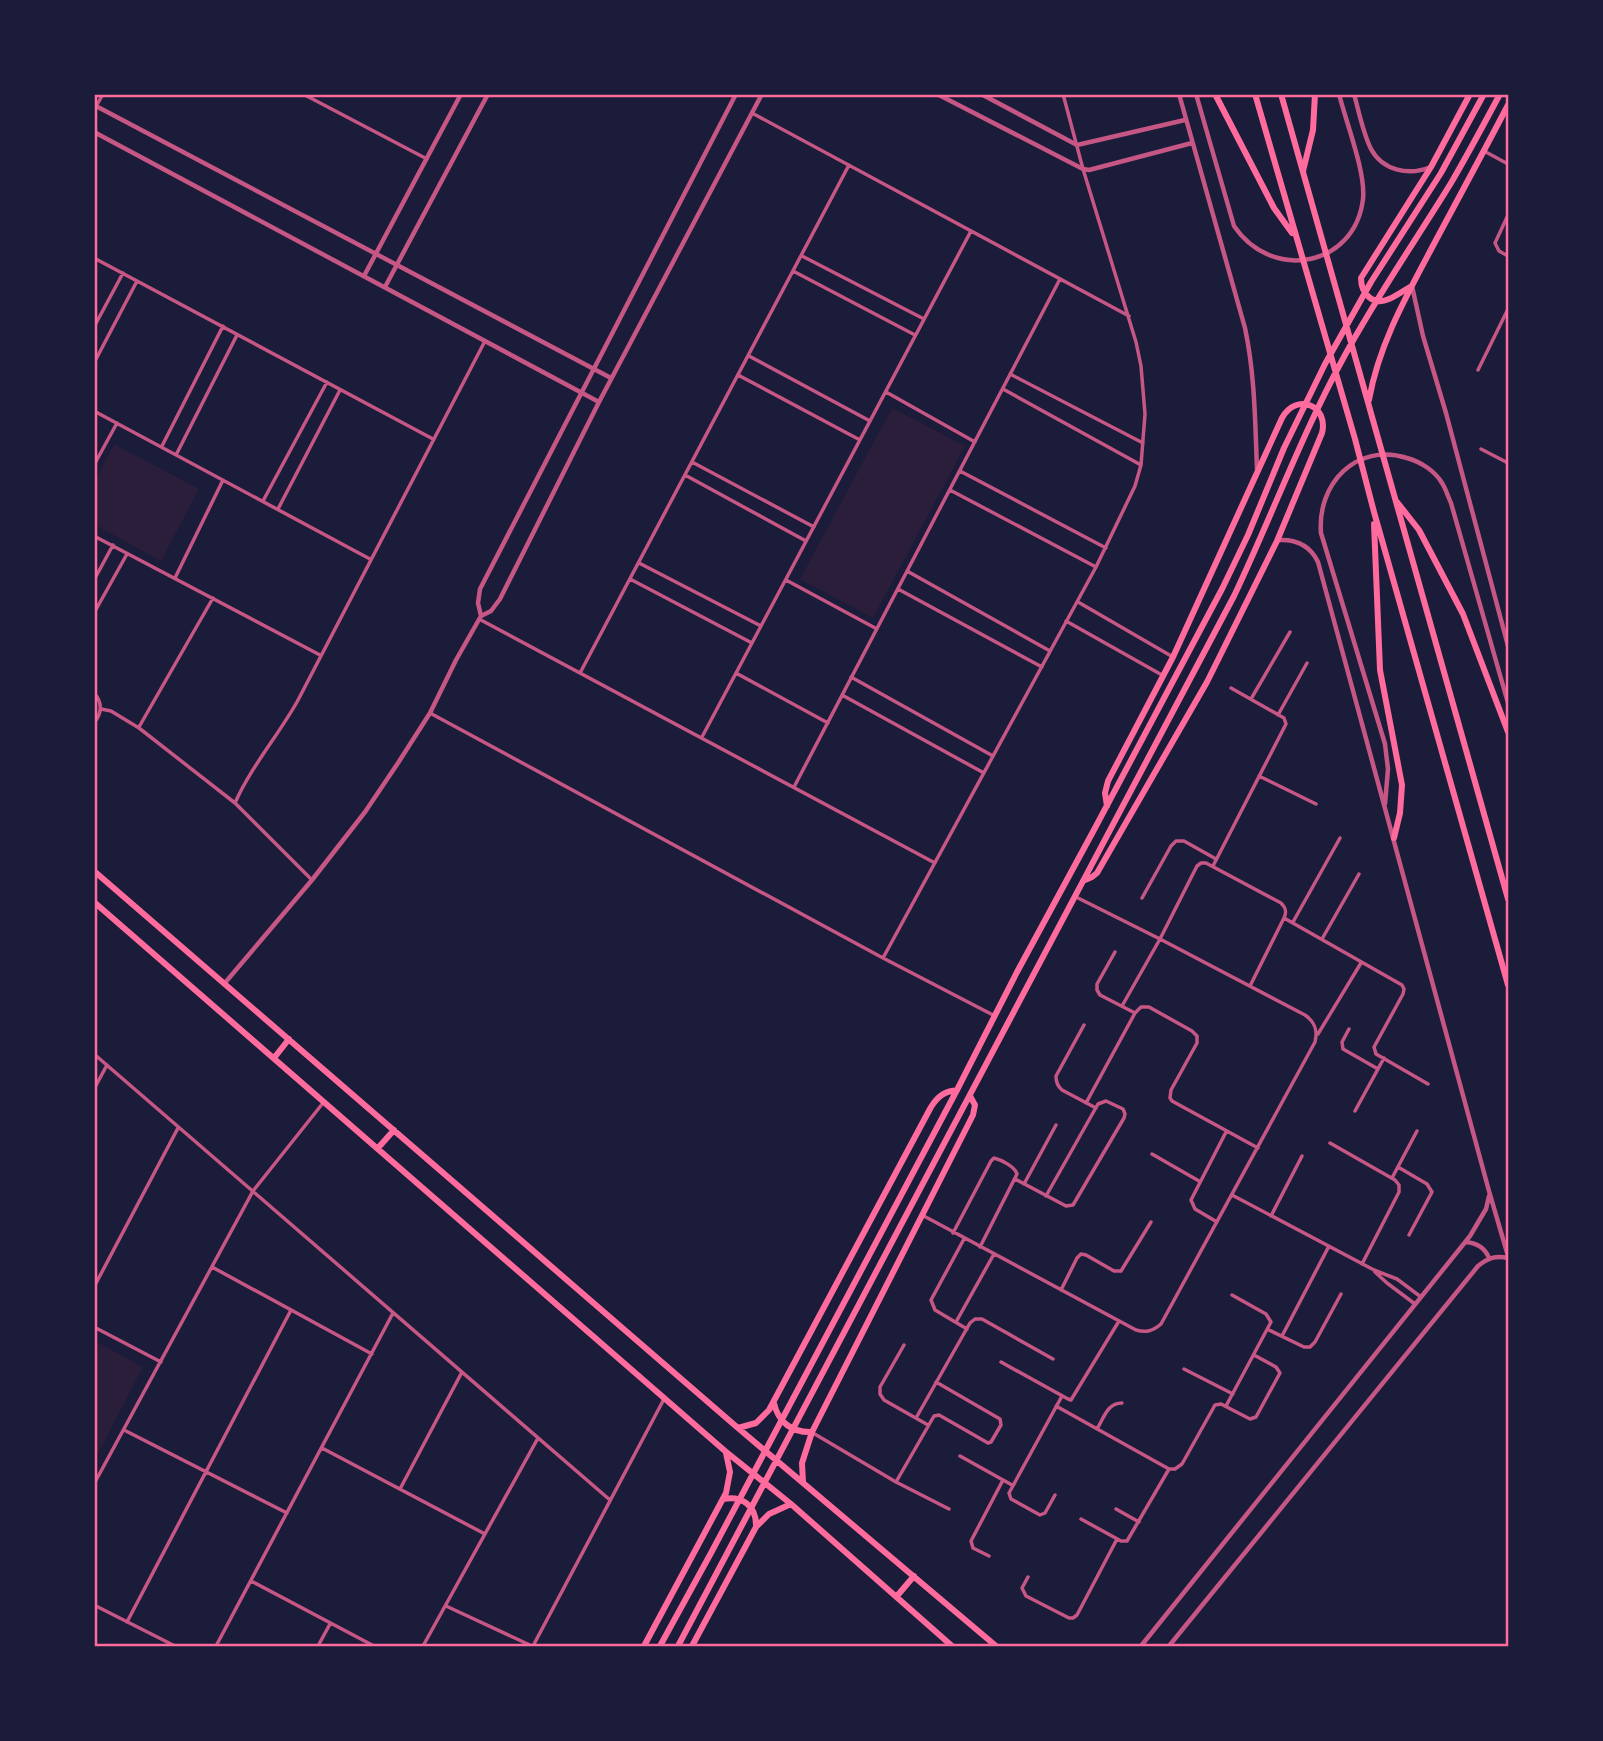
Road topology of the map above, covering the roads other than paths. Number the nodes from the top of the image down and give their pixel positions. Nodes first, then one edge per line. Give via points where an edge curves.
1 (103, 94) edge
2 (303, 94) edge
3 (461, 94) edge
4 (488, 94) edge
5 (736, 94) edge
6 (762, 94) edge
7 (937, 94) edge
8 (981, 94) edge
9 (1063, 94) edge
10 (1179, 94) edge
11 (1196, 94) edge
12 (1215, 94) edge
13 (1255, 94) edge
14 (1281, 94) edge
15 (1315, 94) edge
16 (1339, 94) edge
17 (1354, 94) edge
18 (1470, 94) edge
19 (1483, 94) edge
20 (1500, 94) edge
21 (1508, 105) edge
22 (95, 107) edge
23 (752, 113) junction
24 (1185, 120) junction
25 (94, 132) edge
26 (1192, 144) junction
27 (1077, 145) junction
28 (1484, 151) junction
29 (427, 159) junction
30 (1508, 164) edge
31 (849, 165) junction
32 (1432, 167) junction
33 (1083, 169) junction
34 (1303, 173) junction
35 (1508, 215) edge
36 (971, 231) junction
37 (1296, 237) junction
38 (376, 254) junction
39 (801, 256) junction
40 (1508, 256) edge
41 (94, 258) edge
42 (397, 265) junction
43 (793, 271) junction
44 (123, 273) junction
45 (364, 276) junction
46 (1060, 279) junction
47 (137, 280) junction
48 (1412, 286) junction
49 (385, 287) junction
50 (1508, 309) edge
51 (1129, 316) junction
52 (924, 319) junction
53 (223, 326) junction
54 (94, 327) edge
55 (237, 334) junction
56 (916, 335) junction
57 (485, 341) junction
58 (748, 355) junction
59 (94, 363) edge
60 (593, 369) junction
61 (1478, 370) dead end
62 (1010, 374) junction
63 (738, 375) junction
64 (611, 378) junction
65 (327, 382) junction
66 (1003, 389) junction
67 (341, 390) junction
68 (581, 392) junction
69 (886, 392) junction
70 (598, 402) junction
71 (1368, 402) junction
72 (94, 411) edge
73 (870, 421) junction
74 (117, 423) junction
75 (433, 439) junction
76 (860, 440) junction
77 (975, 442) junction
78 (1143, 443) junction
79 (162, 447) junction
80 (1481, 449) dead end
81 (176, 455) junction
82 (692, 462) junction
83 (1508, 463) edge
84 (94, 464) edge
85 (1141, 465) junction
86 (960, 471) junction
87 (1257, 473) junction
88 (685, 475) junction
89 (223, 480) junction
90 (950, 490) junction
91 (263, 501) junction
92 (1396, 501) junction
93 (278, 509) junction
94 (1374, 512) junction
95 (814, 527) junction
96 (94, 536) edge
97 (806, 541) junction
98 (1277, 541) junction
99 (113, 545) junction
100 (1106, 548) junction
101 (128, 553) junction
102 (370, 559) junction
103 (639, 563) junction
104 (1096, 567) junction
105 (907, 572) junction
106 (175, 578) junction
107 (630, 579) junction
108 (94, 580) edge
109 (786, 580) junction
110 (898, 589) junction
111 (213, 598) junction
112 (1077, 601) junction
113 (94, 613) edge
114 (480, 617) junction
115 (1066, 621) junction
116 (761, 626) junction
117 (877, 629) junction
118 (1290, 632) dead end
119 (752, 643) junction
120 (1508, 646) edge
121 (1050, 652) junction
122 (320, 655) junction
123 (1173, 657) junction
124 (1307, 663) dead end
125 (1042, 667) junction
126 (580, 673) junction
127 (736, 673) junction
128 (1163, 676) junction
129 (851, 677) junction
130 (1231, 688) dead end
131 (94, 693) edge
132 (842, 695) junction
133 (1251, 699) junction
134 (1508, 703) edge
135 (101, 709) junction
136 (430, 713) junction
137 (1278, 715) junction
138 (94, 723) edge
139 (828, 723) junction
140 (139, 728) junction
141 (1508, 733) edge
142 (702, 737) junction
143 (993, 756) junction
144 (984, 773) junction
145 (1259, 776) junction
146 (794, 787) junction
147 (235, 803) junction
148 (1316, 804) dead end
149 (1107, 806) junction
150 (1385, 807) junction
151 (1339, 838) dead end
152 (1394, 838) junction
153 (1216, 859) junction
154 (935, 863) junction
155 (1213, 866) junction
156 (94, 872) edge
157 (1359, 874) dead end
158 (312, 880) junction
159 (1085, 880) junction
160 (1076, 898) junction
161 (1142, 898) dead end
162 (1508, 899) edge
163 (94, 902) edge
164 (1284, 918) junction
165 (1292, 922) junction
166 (1160, 939) junction
167 (1322, 939) junction
168 (1115, 952) dead end
169 (883, 958) junction
170 (1361, 963) junction
171 (224, 984) junction
172 (1508, 985) edge
173 (1250, 986) junction
174 (1122, 1006) junction
175 (1135, 1013) junction
176 (995, 1016) junction
177 (1084, 1025) dead end
178 (1349, 1029) dead end
179 (1317, 1036) junction
180 (289, 1040) junction
181 (94, 1054) edge
182 (274, 1058) junction
183 (1384, 1058) junction
184 (107, 1065) junction
185 (1378, 1069) junction
186 (1428, 1084) dead end
187 (94, 1089) edge
188 (957, 1090) junction
189 (970, 1096) junction
190 (324, 1101) junction
191 (1086, 1103) junction
192 (1096, 1108) junction
193 (1354, 1111) dead end
194 (1056, 1125) dead end
195 (179, 1127) junction
196 (394, 1130) junction
197 (1417, 1131) dead end
198 (1226, 1132) junction
199 (1330, 1143) dead end
200 (378, 1148) junction
201 (1258, 1148) junction
202 (1152, 1154) dead end
203 (1302, 1156) dead end
204 (1398, 1167) junction
205 (1392, 1178) junction
206 (1015, 1179) junction
207 (1199, 1181) junction
208 (1024, 1184) junction
209 (253, 1191) junction
210 (1489, 1191) junction
211 (1232, 1195) junction
212 (1046, 1196) junction
213 (922, 1215) junction
214 (1271, 1216) junction
215 (1217, 1222) junction
216 (1151, 1223) dead end
217 (953, 1233) junction
218 (1409, 1235) dead end
219 (964, 1239) junction
220 (1466, 1241) junction
221 (1329, 1246) junction
222 (980, 1247) junction
223 (994, 1254) junction
224 (1508, 1257) edge
225 (1489, 1258) junction
226 (1362, 1264) junction
227 (212, 1267) junction
228 (1374, 1270) junction
229 (94, 1287) edge
230 (1061, 1290) junction
231 (1341, 1294) dead end
232 (1233, 1295) dead end
233 (1421, 1297) junction
234 (1415, 1304) junction
235 (291, 1310) junction
236 (393, 1313) junction
237 (1119, 1321) junction
238 (956, 1322) junction
239 (94, 1327) edge
240 (967, 1329) junction
241 (1269, 1329) junction
242 (1282, 1336) junction
243 (904, 1345) dead end
244 (372, 1354) junction
245 (1254, 1355) junction
246 (1053, 1359) dead end
247 (161, 1362) junction
248 (1001, 1363) dead end
249 (1184, 1369) dead end
250 (462, 1372) junction
251 (936, 1382) junction
252 (1233, 1394) junction
253 (1062, 1396) junction
254 (665, 1398) junction
255 (774, 1401) junction
256 (1122, 1404) dead end
257 (1056, 1406) junction
258 (1227, 1406) junction
259 (916, 1418) junction
260 (928, 1425) junction
261 (738, 1428) junction
262 (1097, 1429) junction
263 (124, 1430) junction
264 (812, 1432) junction
265 (538, 1438) junction
266 (322, 1448) junction
267 (725, 1451) junction
268 (960, 1456) dead end
269 (1170, 1469) junction
270 (206, 1471) junction
271 (1003, 1480) junction
272 (803, 1482) junction
273 (896, 1482) junction
274 (94, 1484) edge
275 (1012, 1486) junction
276 (400, 1489) junction
277 (1055, 1495) dead end
278 (723, 1499) junction
279 (610, 1500) junction
280 (791, 1504) junction
281 (949, 1509) dead end
282 (1116, 1509) dead end
283 (287, 1513) junction
284 (1080, 1519) dead end
285 (1139, 1522) junction
286 (756, 1527) junction
287 (485, 1534) junction
288 (1117, 1539) junction
289 (989, 1556) dead end
290 (914, 1576) junction
291 (1028, 1577) dead end
292 (251, 1581) junction
293 (897, 1596) junction
294 (94, 1605) edge
295 (446, 1606) junction
296 (127, 1622) junction
297 (331, 1623) junction
298 (951, 1646) edge
299 (175, 1647) edge
300 (216, 1647) edge
301 (318, 1647) edge
302 (374, 1647) edge
303 (423, 1647) edge
304 (532, 1647) edge
305 (644, 1647) edge
306 (660, 1647) edge
307 (678, 1647) edge
308 (692, 1647) edge
309 (996, 1647) edge
310 (1141, 1647) edge
311 (1169, 1647) edge

1 - 22 street
2 - 29 street
3 - 29 street
4 - 42 street
5 - 60 street
6 - 23 street
7 - 33 street
8 - 27 street
9 - 27 street
10 - 24 street
11 - 16 street via 1234,226 1261,252 1298,261 1317,257 1348,235 1363,200 1361,172
12 - 37 main road via 1274,208
13 - 37 main road
14 - 34 main road
15 - 34 main road
17 - 32 street via 1368,141 1379,159 1404,172
18 - 32 main road
19 - 149 main road via 1441,173 1325,364 1222,589
20 - 159 main road via 1326,390 1234,596
21 - 28 main road
22 - 38 street
23 - 31 street
23 - 64 street
24 - 26 street
24 - 27 street
25 - 45 street
26 - 33 street
26 - 87 street via 1247,338 1254,381
27 - 33 street
28 - 30 street
28 - 48 main road
29 - 38 street
31 - 36 street
31 - 39 street
32 - 48 main road via 1361,278 1366,295 1377,302
33 - 51 street
34 - 71 main road
35 - 40 street via 1495,243
36 - 46 street
36 - 52 street
37 - 94 main road
38 - 42 street
38 - 45 street
39 - 43 street
39 - 52 street
41 - 44 street
42 - 49 street
42 - 60 street
43 - 56 street
43 - 58 street
44 - 47 street
44 - 54 street
45 - 49 street
46 - 51 street
46 - 62 street
47 - 53 street
47 - 59 street
48 - 71 main road via 1381,354
48 - 120 street
49 - 57 street
50 - 61 street
51 - 78 street via 1144,390
52 - 56 street
53 - 55 street
53 - 79 street
55 - 65 street
55 - 81 street
56 - 69 street
57 - 68 street
57 - 75 street
58 - 63 street
58 - 73 street
60 - 64 street
60 - 68 street
62 - 66 street
62 - 78 street
63 - 76 street
63 - 82 street
64 - 70 street
65 - 67 street
65 - 91 street
66 - 77 street
66 - 85 street
67 - 75 street
67 - 93 street
68 - 70 street
68 - 114 street via 480,589
69 - 73 street
69 - 77 street
70 - 114 street via 500,599
71 - 92 main road
72 - 74 street
73 - 76 street
74 - 79 street
74 - 84 street
75 - 102 street
76 - 95 street
77 - 86 street
78 - 85 street
79 - 81 street
80 - 83 street
81 - 89 street
82 - 88 street
82 - 95 street
85 - 100 street
86 - 90 street
86 - 100 street
87 - 98 main road via 1289,408 1307,404 1318,410 1322,433
87 - 123 main road
88 - 97 street
88 - 103 street
89 - 91 street
89 - 106 street
90 - 104 street
90 - 105 street
91 - 93 street
92 - 141 main road via 1419,530 1463,614
92 - 162 main road
93 - 102 street
94 - 152 main road via 1380,670 1402,785
94 - 172 main road
95 - 97 street
96 - 99 street
97 - 109 street
98 - 150 street via 1301,544 1318,562
98 - 159 main road via 1207,682 1097,873
99 - 101 street
99 - 108 street
100 - 104 street
101 - 106 street
101 - 113 street
102 - 122 street
103 - 107 street
103 - 116 street
104 - 112 street
105 - 110 street
105 - 121 street
106 - 111 street
107 - 119 street
107 - 126 street
109 - 116 street
109 - 117 street
110 - 117 street
110 - 125 street
111 - 122 street
111 - 140 street
112 - 115 street
112 - 123 street
114 - 126 street
114 - 136 street
115 - 121 street
115 - 128 street
116 - 119 street
117 - 129 street
118 - 133 street
119 - 127 street
121 - 125 street
122 - 147 street via 285,724
123 - 128 main road
124 - 137 street
125 - 143 street
126 - 142 street
127 - 139 street
127 - 142 street
128 - 149 main road via 1108,781
129 - 132 street
129 - 143 street
130 - 133 street
131 - 135 street
132 - 139 street
132 - 144 street
133 - 137 street
134 - 150 street via 1442,484 1415,460 1391,455 1356,462 1337,477 1324,498 1321,533 1385,744
135 - 138 street
135 - 140 street
136 - 158 street via 382,788
136 - 169 street
137 - 145 street via 1286,724
139 - 146 street
140 - 147 street
142 - 146 street
143 - 144 street
144 - 154 street
145 - 148 street
145 - 153 street
146 - 154 street
147 - 158 street
149 - 176 main road
150 - 152 street
151 - 165 street
152 - 210 street
153 - 155 street
153 - 161 street via 1176,841
154 - 169 street
155 - 164 street via 1282,903
155 - 166 street via 1203,862 1197,866
156 - 171 main road
157 - 167 street
158 - 171 street
159 - 160 main road
160 - 166 street
160 - 189 main road
163 - 182 main road
164 - 165 street
164 - 173 street
165 - 167 street
166 - 173 street
166 - 174 street
167 - 170 street
168 - 174 street via 1097,990
169 - 176 street
170 - 179 street
170 - 183 street via 1403,987 1374,1046 1374,1052
171 - 180 main road
173 - 179 street via 1310,1019
174 - 175 street
175 - 191 street
175 - 198 street via 1149,1007 1195,1033 1197,1043 1170,1098
176 - 188 main road
177 - 191 street via 1056,1080 1062,1090
178 - 185 street via 1343,1049
179 - 201 street
180 - 182 main road
180 - 196 main road
181 - 184 street
182 - 190 main road
183 - 185 street
183 - 186 street
184 - 187 street
184 - 195 street
185 - 193 street
188 - 255 main road via 935,1100
188 - 306 main road
189 - 213 main road via 975,1105 973,1115
189 - 307 main road
190 - 200 main road
190 - 209 street
191 - 192 street
192 - 212 street
192 - 212 street via 1109,1102 1125,1114 1076,1204 1066,1206
194 - 208 street
195 - 209 street
195 - 229 street
196 - 200 main road
196 - 261 main road
197 - 204 street
198 - 201 street
198 - 207 street
199 - 205 street
200 - 254 main road
201 - 211 street
202 - 207 street
203 - 214 street
204 - 205 street
204 - 218 street via 1432,1192
205 - 226 street via 1399,1192
206 - 208 street
206 - 217 street via 1015,1169 992,1159
206 - 222 street
207 - 215 street via 1191,1196 1193,1206
208 - 212 street
209 - 227 street
209 - 236 street
210 - 220 street via 1486,1209
210 - 224 street
211 - 214 street
211 - 215 street
213 - 217 street
213 - 264 main road
214 - 221 street
215 - 237 street via 1161,1324 1141,1331
216 - 230 street via 1121,1271 1081,1254
217 - 219 street
219 - 222 street
219 - 238 street via 930,1300 934,1310
220 - 225 street via 1477,1244
220 - 233 street
221 - 226 street
221 - 242 street
222 - 223 street
223 - 230 street
223 - 238 street
224 - 225 street
225 - 311 street
226 - 228 street
227 - 235 street
227 - 247 street
228 - 233 street via 1397,1279
228 - 234 street
230 - 237 street
231 - 242 street via 1313,1345 1304,1347
232 - 241 street via 1269,1316
233 - 234 street
234 - 310 street
235 - 244 street
235 - 270 street
236 - 244 street
236 - 250 street
237 - 253 street via 1073,1398
238 - 240 street
239 - 247 street
240 - 246 street via 972,1321 982,1319
240 - 251 street
241 - 242 street
241 - 245 street
243 - 259 street via 880,1394
244 - 266 street
245 - 252 street
245 - 258 street via 1276,1367 1280,1375 1254,1419
247 - 263 street
248 - 253 street
249 - 252 street
250 - 265 street
250 - 276 street
251 - 259 street
251 - 260 street via 1002,1424 988,1443 939,1415
252 - 258 street
253 - 257 street
254 - 267 main road
254 - 279 street
255 - 261 main road via 761,1419
255 - 264 main road via 783,1423
256 - 262 street via 1109,1408
257 - 262 street
257 - 275 street
258 - 269 street via 1215,1405 1182,1465
259 - 260 street
260 - 273 street
261 - 272 main road
262 - 269 street
263 - 270 street
263 - 274 street
264 - 272 main road via 802,1462
264 - 273 street
265 - 279 street
265 - 287 street
266 - 276 street
266 - 283 street
267 - 278 main road via 730,1472
267 - 280 main road
268 - 271 street
269 - 285 street
270 - 283 street
270 - 296 street
271 - 275 street
271 - 289 street via 971,1541 973,1548
272 - 290 main road
273 - 281 street
275 - 277 street via 1010,1497 1038,1515 1045,1513
276 - 287 street
278 - 286 main road via 748,1504
278 - 305 main road
279 - 304 street
280 - 286 main road via 769,1514
280 - 293 main road
282 - 285 street
283 - 292 street
284 - 288 street
285 - 288 street via 1127,1541
286 - 308 main road
287 - 295 street
288 - 291 street via 1073,1618 1026,1596 1022,1588
290 - 293 main road
290 - 309 main road
292 - 297 street
292 - 300 street
293 - 298 main road
294 - 296 street
295 - 303 street
295 - 304 street
296 - 299 street
297 - 301 street
297 - 302 street

